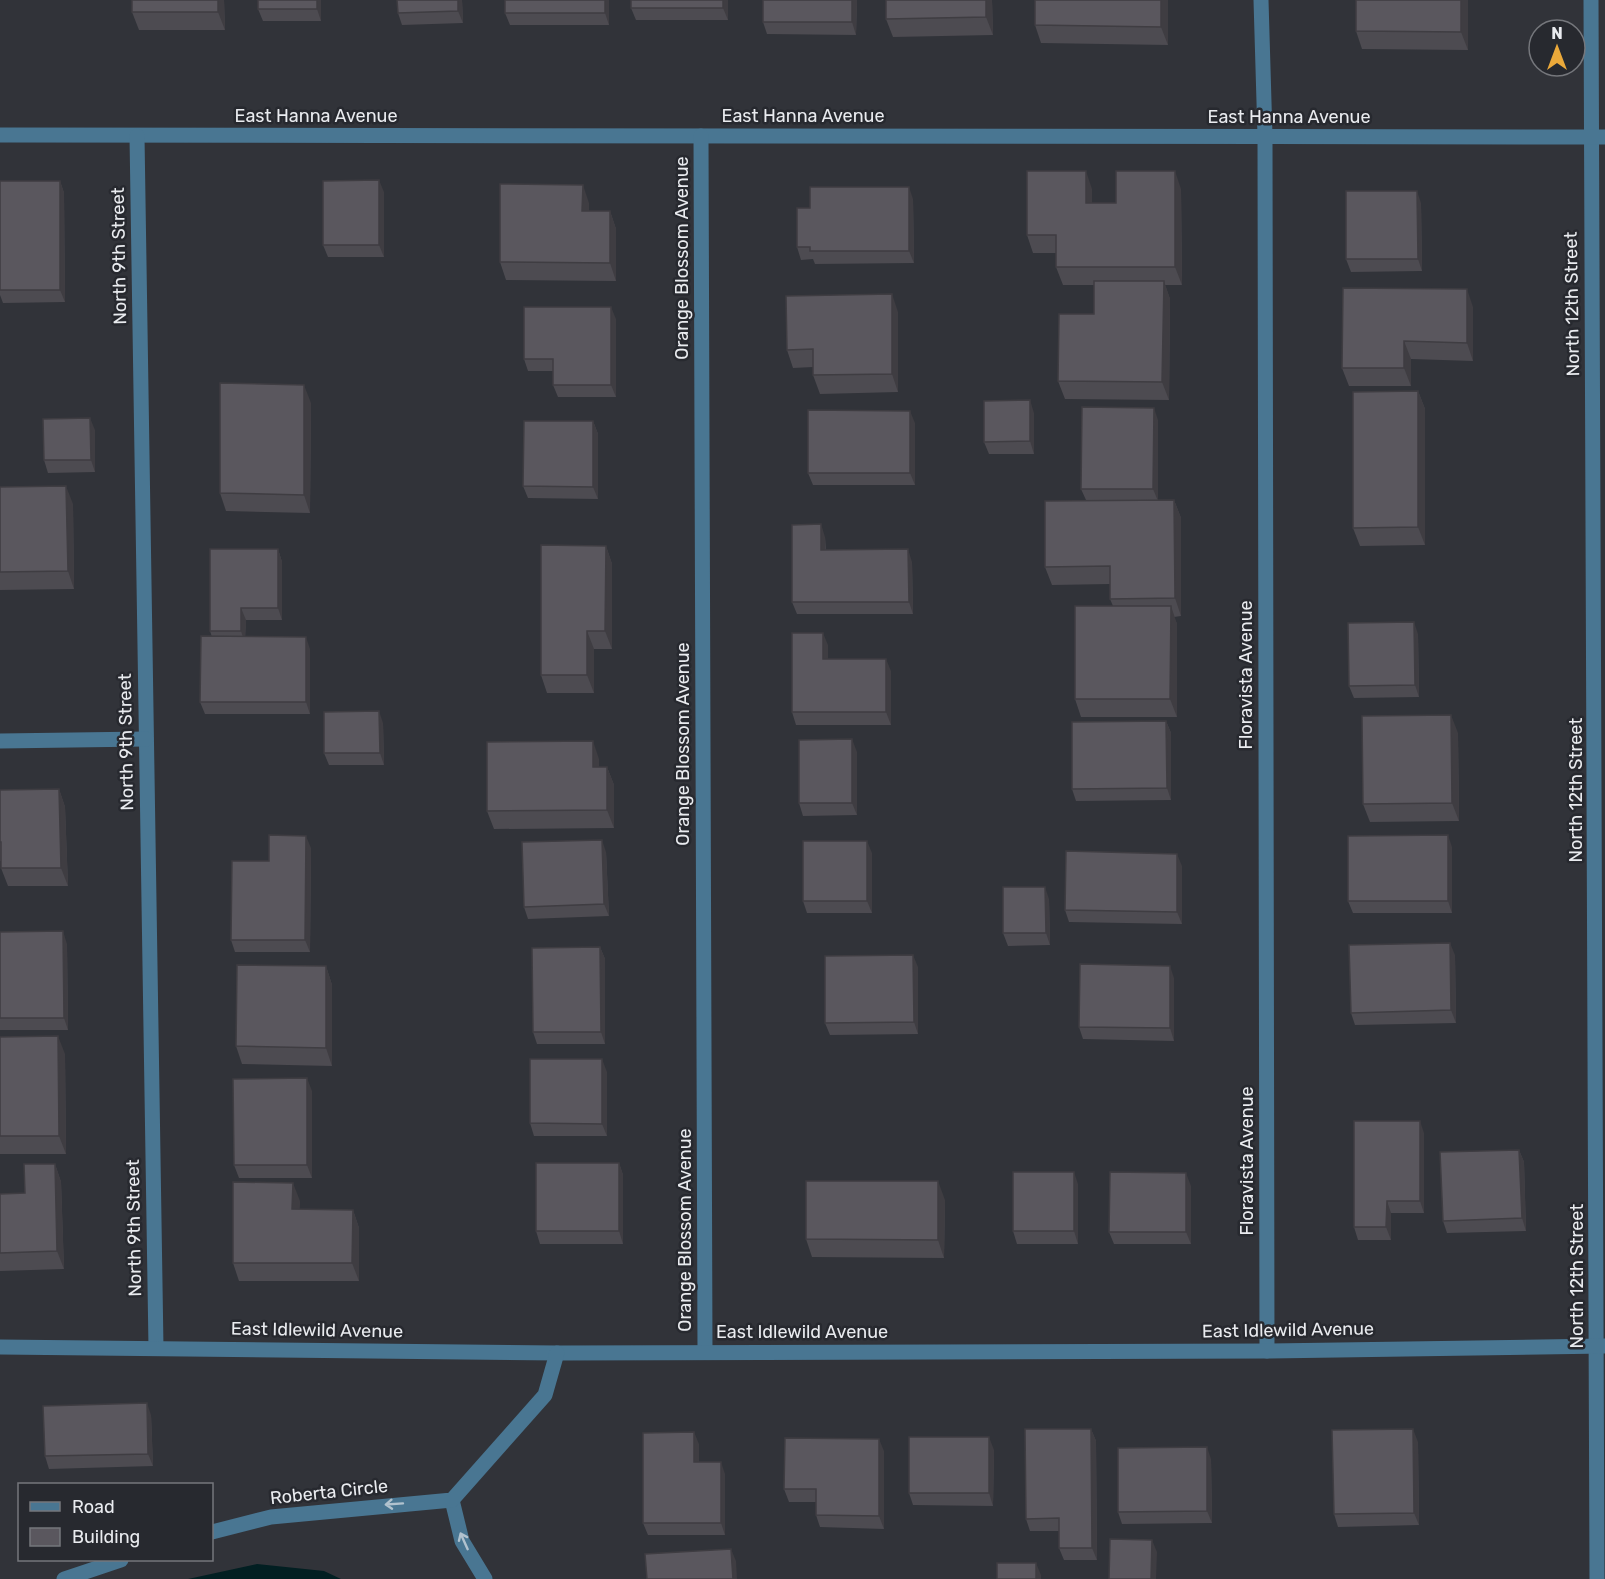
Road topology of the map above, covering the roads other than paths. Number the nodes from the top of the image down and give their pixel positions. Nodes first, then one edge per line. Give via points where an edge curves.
1 (1261, 0) edge
2 (1591, 0) edge
3 (0, 135) edge
4 (137, 136) junction
5 (701, 136) junction
6 (1265, 136) junction
7 (1598, 137) edge
8 (1600, 729) edge
9 (146, 739) junction
10 (0, 741) edge
11 (1601, 1346) edge
12 (0, 1347) edge
13 (156, 1348) junction
14 (1267, 1351) junction
15 (705, 1352) junction
16 (556, 1353) junction
17 (452, 1500) junction
18 (213, 1533) edge
19 (118, 1561) edge
20 (64, 1579) edge
21 (485, 1579) edge
22 (1597, 1579) edge

1 - 6 street, Floravista Avenue
2 - 7 street, North 12th Street
3 - 4 street, East Hanna Avenue
4 - 5 street, East Hanna Avenue
4 - 9 street, North 9th Street
5 - 6 street, East Hanna Avenue
5 - 15 street, Orange Blossom Avenue
6 - 7 street, East Hanna Avenue
6 - 14 street, Floravista Avenue
7 - 8 street, North 12th Street
8 - 11 street, North 12th Street
9 - 10 street
9 - 13 street, North 9th Street
11 - 14 street, East Idlewild Avenue
11 - 22 street, North 12th Street
12 - 13 street, East Idlewild Avenue
13 - 16 street, East Idlewild Avenue
14 - 15 street, East Idlewild Avenue
15 - 16 street, East Idlewild Avenue
16 - 17 street via 545,1395
17 -> 18 street, Roberta Circle via 271,1517
21 -> 17 street via 462,1540
19 - 20 street

